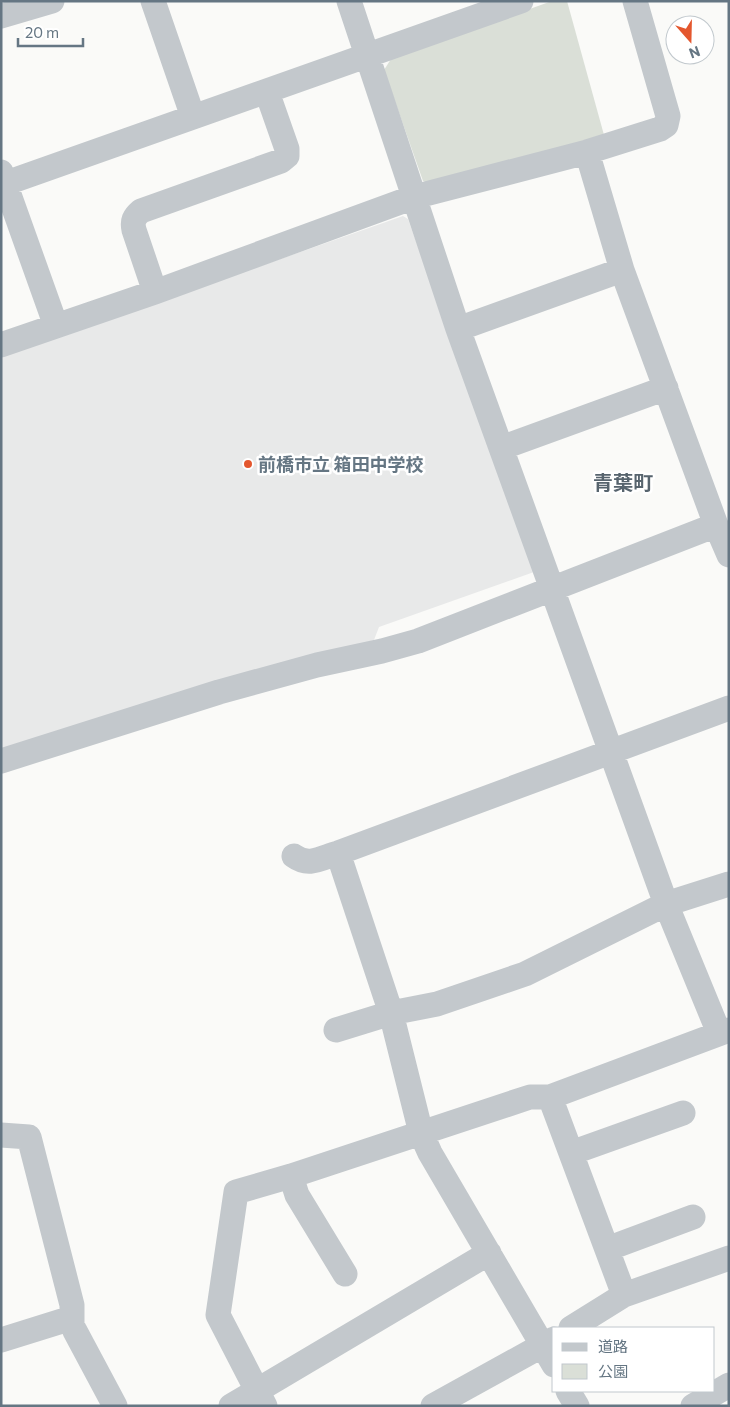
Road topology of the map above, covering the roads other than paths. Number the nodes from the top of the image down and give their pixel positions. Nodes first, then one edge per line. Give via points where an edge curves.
1 (52, 1) edge
2 (153, 1) edge
3 (349, 1) edge
4 (635, 1) edge
5 (509, 3) edge
6 (1, 16) edge
7 (368, 56) junction
8 (267, 92) junction
9 (193, 118) junction
10 (587, 152) junction
11 (3, 180) edge
12 (414, 197) junction
13 (622, 270) junction
14 (155, 292) junction
15 (56, 326) junction
16 (458, 329) junction
17 (1, 345) edge
18 (666, 388) junction
19 (501, 448) junction
20 (716, 525) junction
21 (729, 556) edge
22 (551, 590) junction
23 (729, 708) edge
24 (610, 752) junction
25 (1, 761) edge
26 (338, 853) junction
27 (294, 856) dead end
28 (729, 884) edge
29 (666, 904) junction
30 (391, 1013) junction
31 (336, 1030) dead end
32 (724, 1032) edge
33 (550, 1097) junction
34 (682, 1113) dead end
35 (421, 1133) junction
36 (1, 1135) edge
37 (571, 1152) junction
38 (291, 1176) junction
39 (693, 1217) dead end
40 (607, 1249) junction
41 (489, 1253) junction
42 (729, 1258) edge
43 (344, 1274) dead end
44 (624, 1295) junction
45 (72, 1325) junction
46 (572, 1327) edge
47 (1, 1340) edge
48 (550, 1350) edge
49 (729, 1385) edge
50 (569, 1392) edge
51 (261, 1398) edge
52 (115, 1406) edge
53 (231, 1406) edge
54 (433, 1406) edge
55 (577, 1406) edge
56 (693, 1406) edge

1 - 6 street
2 - 9 street
3 - 7 street
4 - 10 street via 668,116 666,125
5 - 7 street
7 - 8 street
7 - 12 street
8 - 9 street
8 - 14 street via 287,149 281,161 141,211 136,216 134,230
9 - 11 street
10 - 12 street
10 - 13 street
11 - 15 street
12 - 14 street
12 - 16 street
13 - 16 street
13 - 18 street
14 - 15 street
15 - 17 street
16 - 19 street
18 - 19 street
18 - 20 street
19 - 22 street
20 - 21 street
20 - 22 street
22 - 24 street
22 - 25 street via 418,641 220,692
23 - 24 street
24 - 26 street
24 - 29 street
26 - 27 street via 312,862 302,862
26 - 30 street
28 - 29 street
29 - 30 street via 525,974 437,1004
29 - 32 street
30 - 31 street
30 - 35 street
32 - 33 street
33 - 35 street via 530,1097
33 - 37 street
34 - 37 street
35 - 38 street
35 - 41 street
36 - 45 street via 29,1137 72,1305
37 - 40 street
38 - 43 street via 297,1194
38 - 51 street via 236,1192 218,1315
39 - 40 street
40 - 44 street
41 - 48 street
41 - 51 street
42 - 44 street
44 - 46 street
45 - 47 street via 62,1321
45 - 52 street
48 - 54 street
49 - 56 street
50 - 55 street
51 - 53 street

